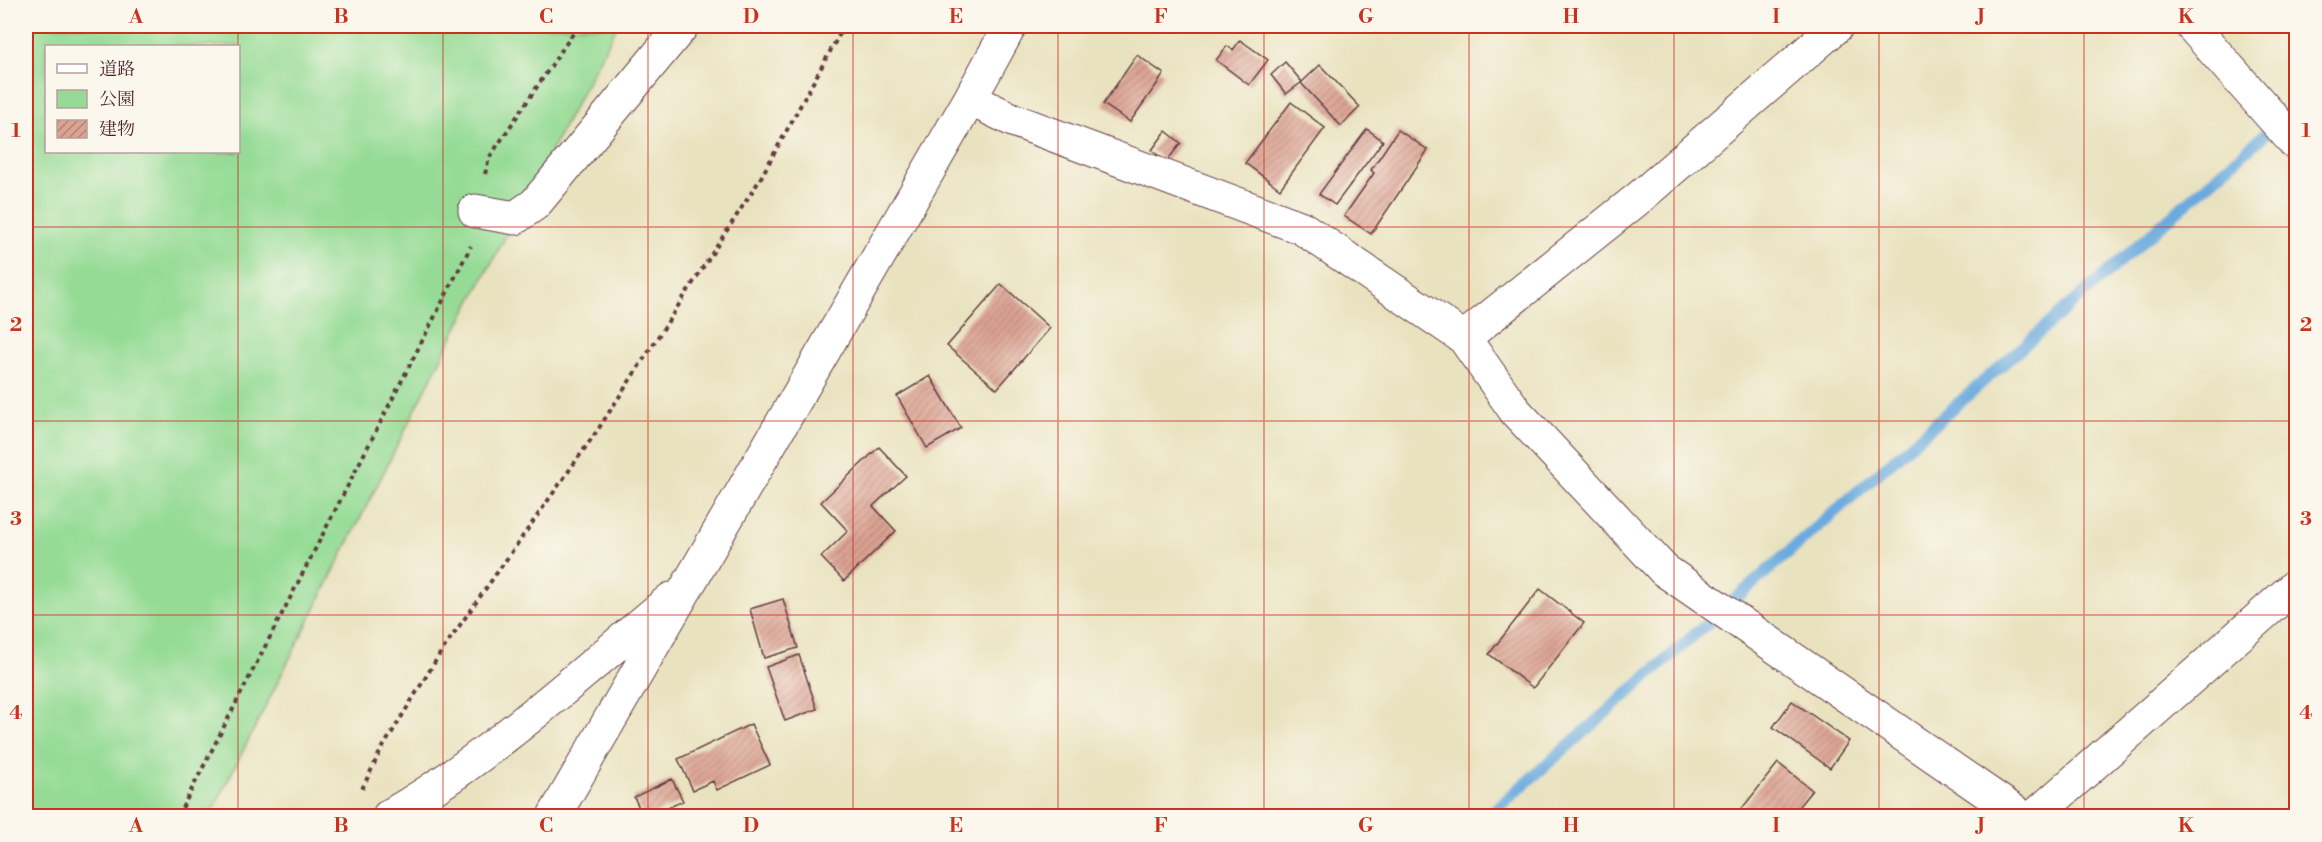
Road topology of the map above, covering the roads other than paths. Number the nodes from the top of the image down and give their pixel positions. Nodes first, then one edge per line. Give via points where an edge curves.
1 (682, 26) edge
2 (1010, 26) edge
3 (1837, 26) edge
4 (2192, 26) edge
5 (970, 99) junction
6 (2296, 144) edge
7 (475, 212) road end
8 (1464, 338) junction
9 (2296, 585) edge
10 (686, 586) junction
11 (389, 816) edge
12 (554, 816) edge
13 (2021, 816) edge
14 (2035, 816) edge

1 - 7 street via 535,204 515,218
2 - 5 street
3 - 8 street via 1640,197
4 - 6 street
5 - 8 street via 1013,120 1302,228
5 - 10 street
8 - 13 street via 1516,412 1664,570
9 - 14 street
10 - 11 street via 509,733 418,800
10 - 12 street

